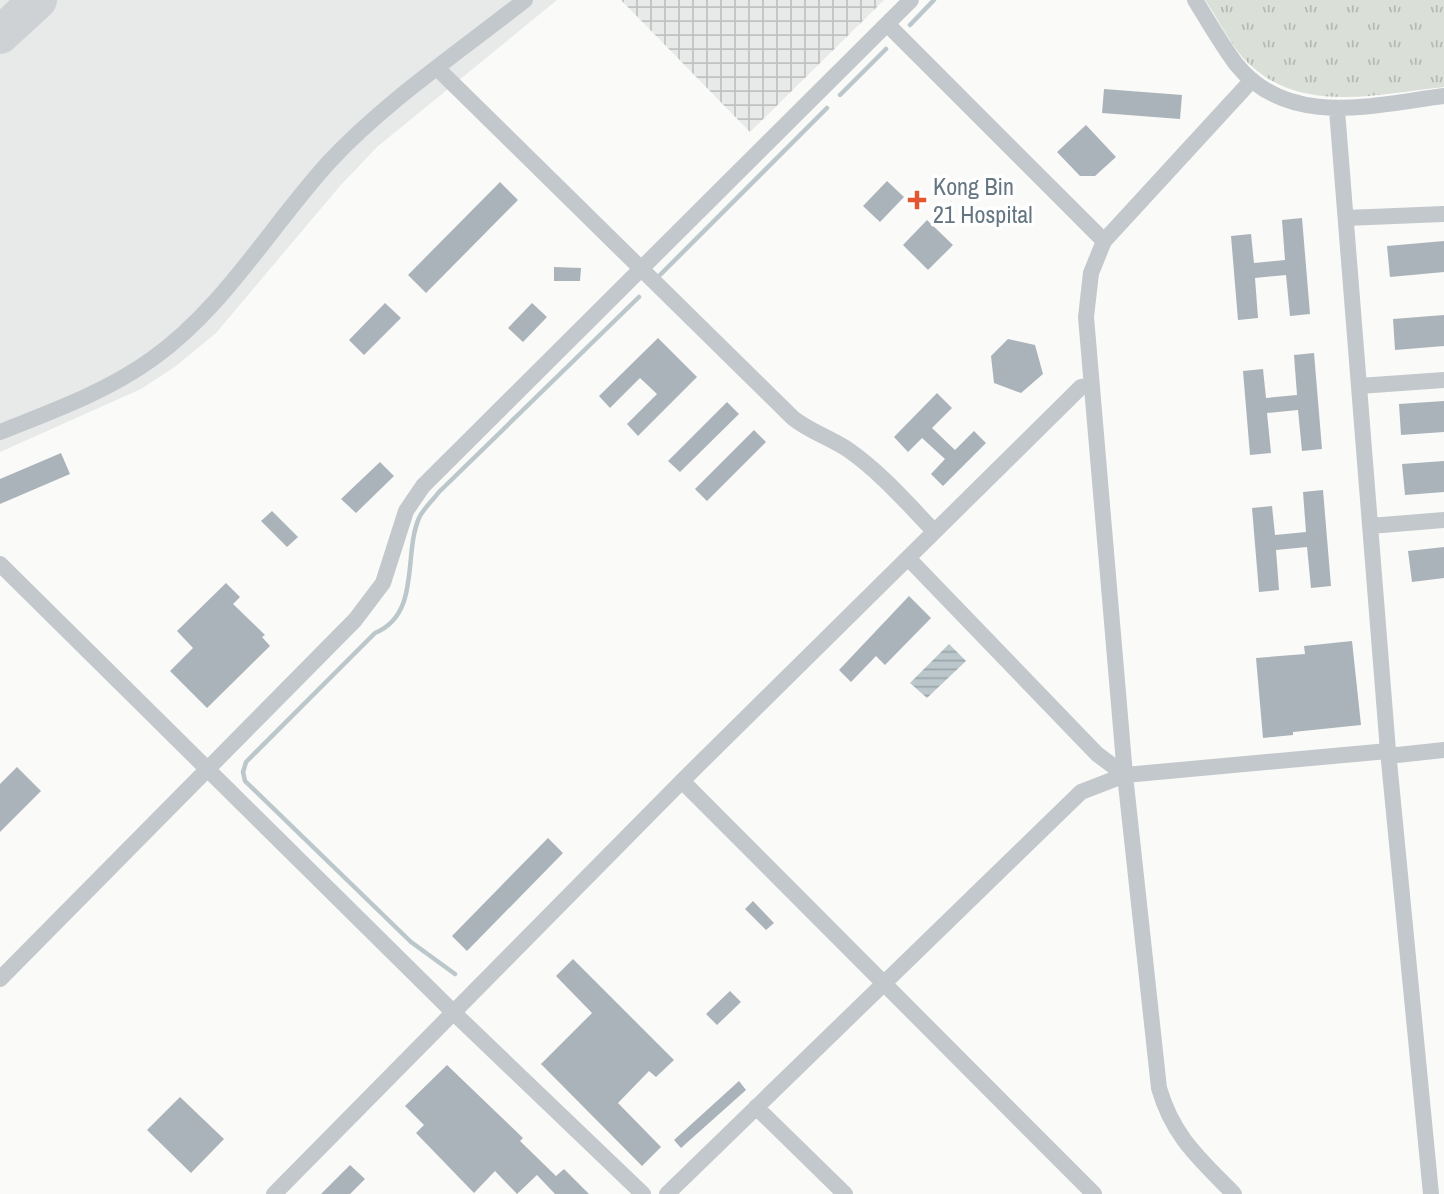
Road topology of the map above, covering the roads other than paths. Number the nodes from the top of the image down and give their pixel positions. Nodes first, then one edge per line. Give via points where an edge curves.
1 (525, 0) edge
2 (911, 0) edge
3 (1195, 0) edge
4 (887, 24) junction
5 (438, 69) junction
6 (1252, 80) junction
7 (1444, 96) edge
8 (1337, 110) junction
9 (1444, 214) edge
10 (1346, 218) junction
11 (1104, 241) junction
12 (640, 269) junction
13 (1444, 380) edge
14 (1092, 386) junction
15 (1359, 386) junction
16 (0, 432) edge
17 (1444, 520) edge
18 (1370, 526) junction
19 (934, 531) junction
20 (908, 558) junction
21 (0, 564) edge
22 (1444, 750) edge
23 (1388, 753) junction
24 (209, 769) junction
25 (1125, 775) junction
26 (682, 782) junction
27 (0, 979) edge
28 (882, 984) junction
29 (454, 1013) junction
30 (756, 1107) junction
31 (274, 1194) edge
32 (642, 1194) edge
33 (667, 1194) edge
34 (845, 1194) edge
35 (1094, 1194) edge
36 (1234, 1194) edge
37 (1431, 1194) edge

1 - 5 lane
2 - 4 lane
3 - 6 lane via 1236,64
4 - 11 lane
4 - 12 lane
5 - 12 lane
5 - 16 lane via 361,130 329,162 218,298 170,344 99,392
6 - 8 lane via 1272,95 1302,106
6 - 11 lane
7 - 8 lane
8 - 10 lane
9 - 10 lane
10 - 15 lane
11 - 14 lane via 1091,273 1086,317
12 - 19 lane via 793,418 868,464
12 - 24 lane via 423,486 407,511 383,583 372,599
13 - 15 lane
14 - 19 lane via 1081,387
14 - 25 lane
15 - 18 lane
17 - 18 lane
18 - 23 lane
19 - 20 lane
20 - 25 lane via 1097,754
20 - 26 lane
21 - 24 lane
22 - 23 lane
23 - 25 lane
23 - 37 lane
24 - 27 lane
24 - 29 lane
25 - 28 lane via 1081,792
25 - 36 lane via 1159,1088 1166,1115 1179,1137
26 - 28 lane
26 - 29 lane
28 - 30 lane
28 - 35 lane
29 - 31 lane
29 - 32 lane
30 - 33 lane
30 - 34 lane

